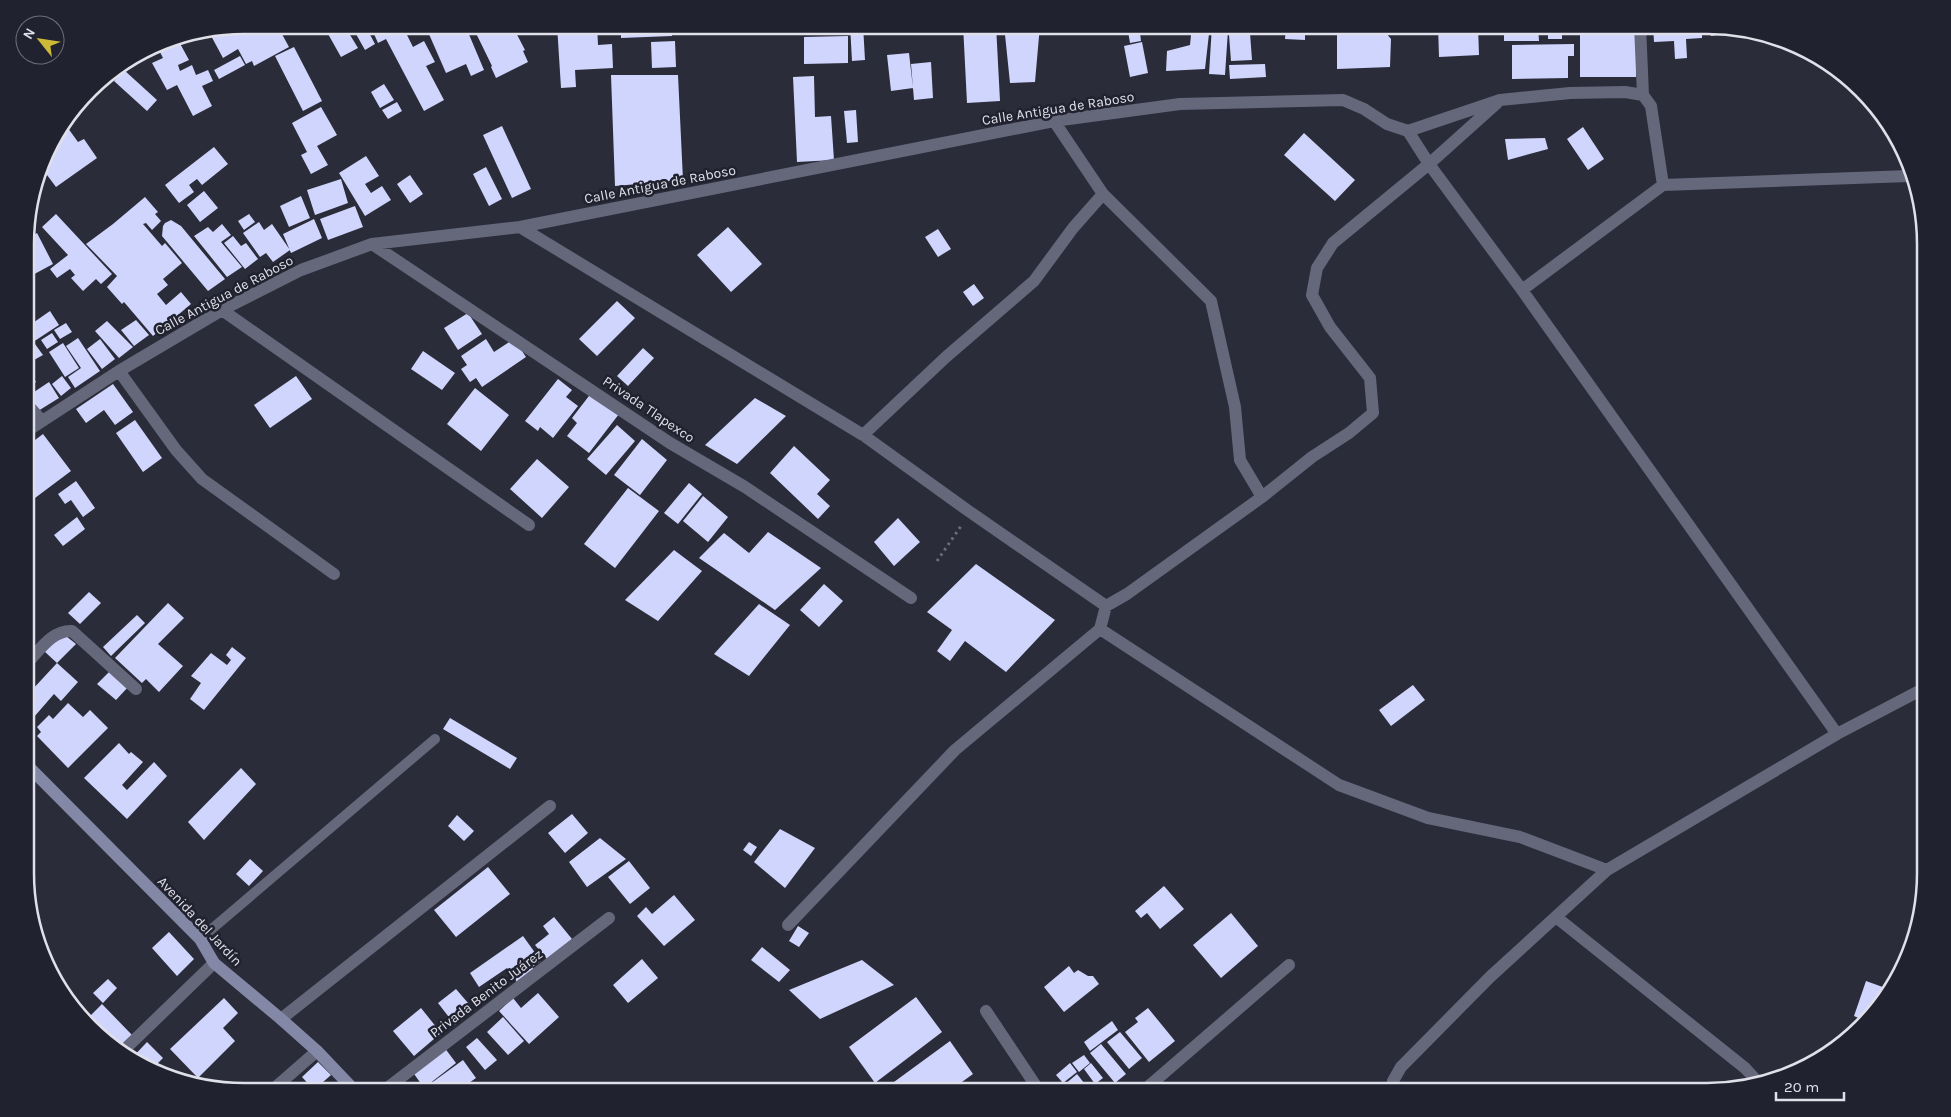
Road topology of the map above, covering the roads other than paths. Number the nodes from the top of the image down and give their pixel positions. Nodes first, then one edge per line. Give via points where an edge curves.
1 (1640, 34) edge
2 (1643, 95) junction
3 (1500, 100) junction
4 (1054, 121) junction
5 (1408, 132) junction
6 (1429, 164) junction
7 (1906, 176) edge
8 (1663, 185) junction
9 (1104, 194) junction
10 (520, 228) junction
11 (372, 244) junction
12 (1522, 290) junction
13 (222, 310) junction
14 (119, 371) junction
15 (34, 412) edge
16 (42, 421) junction
17 (34, 426) edge
18 (863, 435) junction
19 (1262, 497) junction
20 (529, 526) dead end
21 (334, 574) dead end
22 (911, 598) dead end
23 (1106, 606) junction
24 (1100, 629) junction
25 (34, 656) edge
26 (136, 689) dead end
27 (1917, 693) edge
28 (1837, 734) junction
29 (435, 739) dead end
30 (34, 772) edge
31 (550, 806) dead end
32 (1607, 870) junction
33 (1556, 916) junction
34 (608, 918) dead end
35 (788, 925) dead end
36 (200, 939) junction
37 (214, 963) junction
38 (1289, 965) dead end
39 (986, 1011) dead end
40 (282, 1019) junction
41 (127, 1048) edge
42 (317, 1051) junction
43 (1754, 1078) edge
44 (1393, 1081) dead end
45 (280, 1083) edge
46 (347, 1083) edge
47 (394, 1083) edge
48 (1034, 1083) edge
49 (1152, 1083) edge

1 - 2 street
2 - 3 street via 1625,92 1570,93
2 - 8 street via 1650,106
3 - 5 street
3 - 6 street
4 - 5 street, Calle Antigua de Raboso via 1180,104 1343,100
4 - 9 street
4 - 10 street, Calle Antigua de Raboso
5 - 6 street
6 - 12 street
6 - 19 street via 1333,243 1317,268 1312,295 1330,327 1370,378 1373,413
7 - 8 street
8 - 12 street
9 - 18 street via 1073,228 1034,281
9 - 19 street via 1211,301 1235,408 1240,460
10 - 11 street, Calle Antigua de Raboso
10 - 18 street
11 - 13 street, Calle Antigua de Raboso via 302,270
11 - 22 street, Privada Tlapexco
12 - 28 street
13 - 14 street, Calle Antigua de Raboso
13 - 20 street
14 - 16 street, Calle Antigua de Raboso
14 - 21 street via 176,450 202,478
15 - 16 street
16 - 17 street, Calle Antigua de Raboso
18 - 23 street
19 - 23 street
23 - 24 street
24 - 32 street via 1338,785 1428,818 1520,837
24 - 35 street via 955,750
25 - 26 street via 62,630 72,631
27 - 28 street
28 - 32 street
29 - 36 lane
30 - 36 main road, Avenida del Jardín
31 - 40 street
32 - 33 street
33 - 43 street
33 - 44 street via 1490,976 1401,1067
34 - 47 street, Privada Benito Juárez
36 - 37 main road, Avenida del Jardín
37 - 40 main road, Avenida del Jardín
37 - 41 street
38 - 49 street
39 - 48 street
40 - 42 main road, Avenida del Jardín
42 - 45 street
42 - 46 main road, Avenida del Jardín

